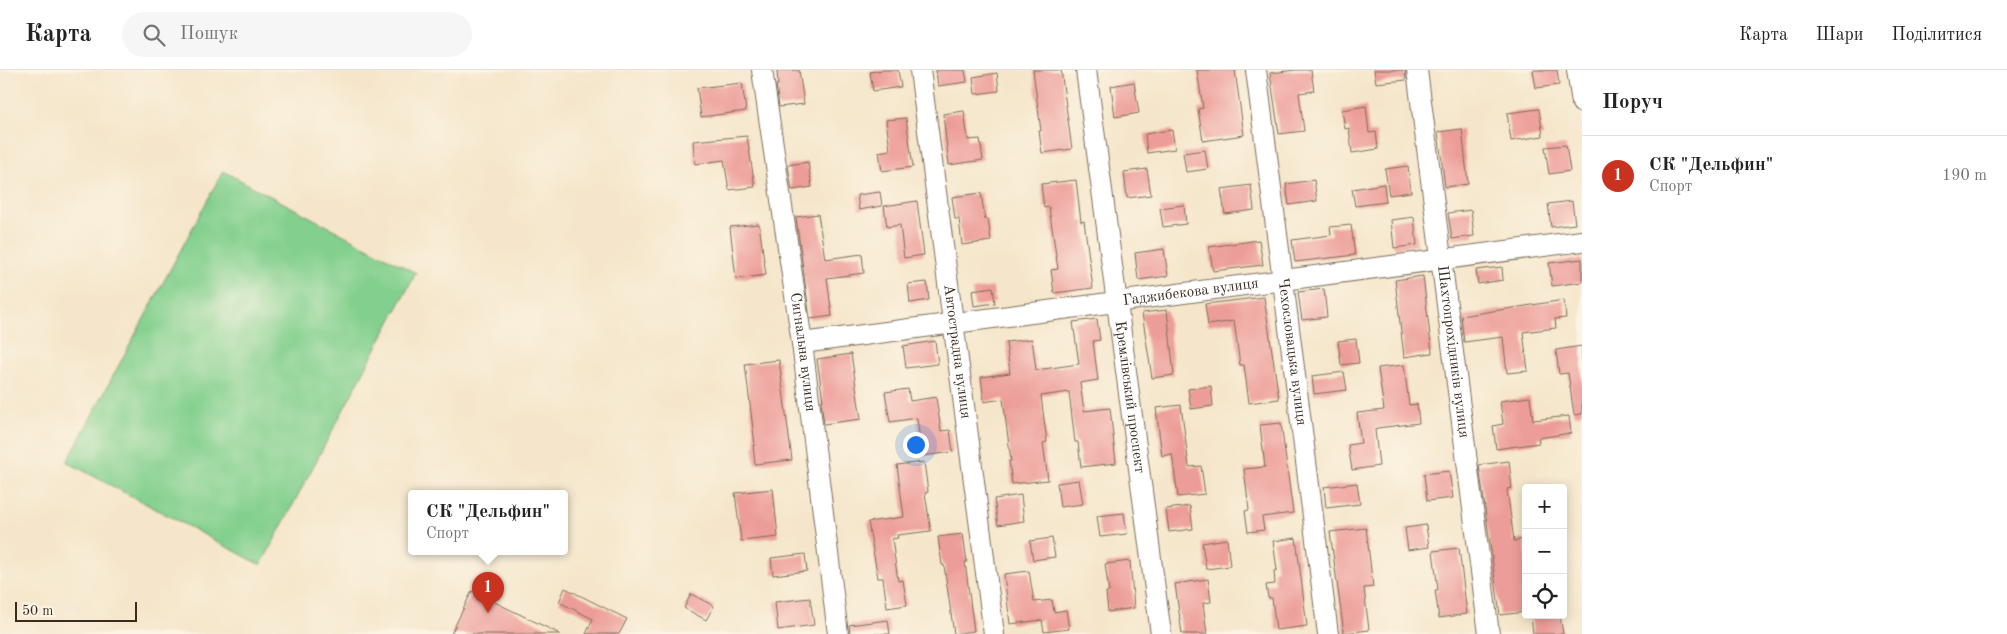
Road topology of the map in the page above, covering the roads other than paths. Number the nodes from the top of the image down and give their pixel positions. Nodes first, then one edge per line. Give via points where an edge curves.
1 (762, 70) edge
2 (920, 70) edge
3 (1086, 70) edge
4 (1256, 70) edge
5 (1417, 70) edge
6 (1578, 70) edge
7 (1582, 103) edge
8 (1582, 241) edge
9 (1442, 259) junction
10 (1282, 280) junction
11 (1118, 302) junction
12 (952, 323) junction
13 (802, 343) junction
14 (838, 634) edge
15 (994, 634) edge
16 (1161, 634) edge
17 (1328, 634) edge
18 (1489, 634) edge

1 - 13 street, Сигнальна вулиця
2 - 12 street, Автострадна вулиця
3 - 11 street, Кремлівський проспект
4 - 10 street, Чехословацька вулиця
5 - 9 street, Шахтопрохідників вулиця
6 - 7 street
8 - 9 street, Гаджибекова вулиця
9 - 10 street, Гаджибекова вулиця
9 - 18 street, Шахтопрохідників вулиця
10 - 11 street, Гаджибекова вулиця
10 - 17 street, Чехословацька вулиця
11 - 12 street, Гаджибекова вулиця
11 - 16 street, Кремлівський проспект
12 - 13 street, Гаджибекова вулиця
12 - 15 street, Автострадна вулиця
13 - 14 street, Сигнальна вулиця

